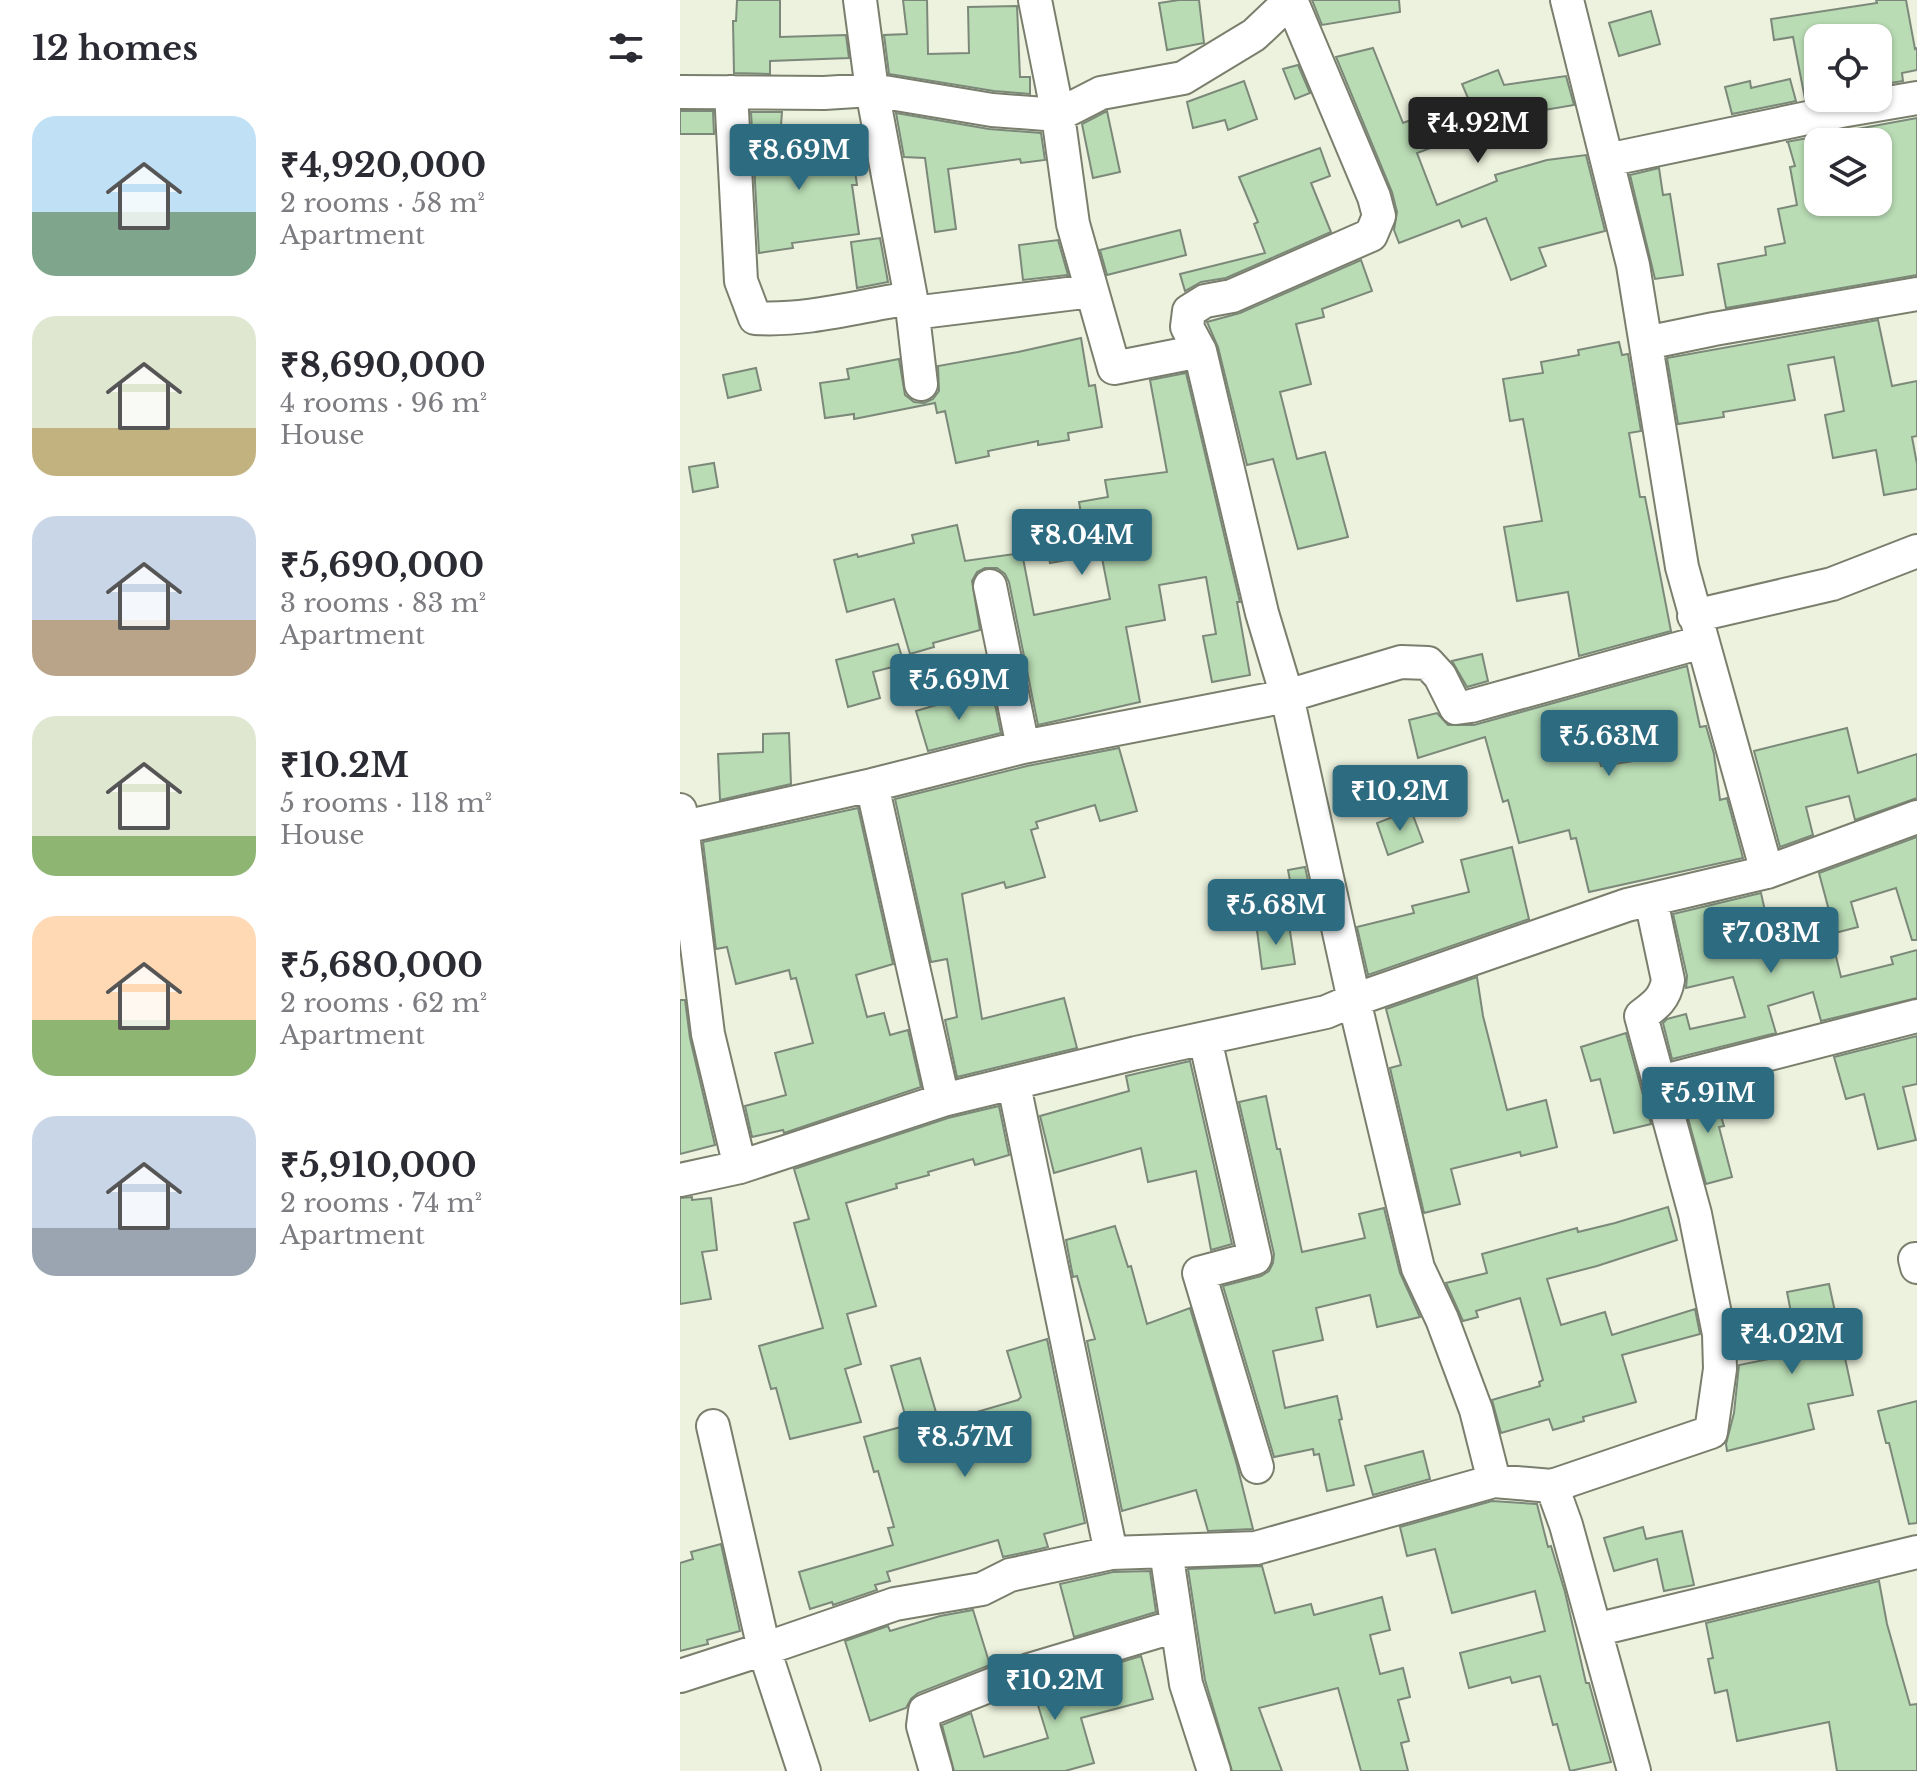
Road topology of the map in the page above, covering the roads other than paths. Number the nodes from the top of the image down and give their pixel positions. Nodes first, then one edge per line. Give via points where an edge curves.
1 (860, 0) edge
2 (1035, 0) edge
3 (1291, 0) edge
4 (1567, 0) edge
5 (872, 90) junction
6 (680, 92) edge
7 (731, 92) junction
8 (1917, 98) edge
9 (1058, 115) junction
10 (1607, 160) junction
11 (1092, 291) junction
12 (1917, 294) edge
13 (912, 306) junction
14 (1646, 343) junction
15 (1200, 351) junction
16 (921, 384) dead end
17 (1917, 551) edge
18 (990, 586) dead end
19 (1698, 629) junction
20 (1287, 696) junction
21 (1023, 747) junction
22 (872, 785) junction
23 (1917, 817) edge
24 (681, 822) edge
25 (1767, 872) junction
26 (1651, 900) junction
27 (1354, 1000) junction
28 (1917, 1016) edge
29 (1205, 1039) junction
30 (1660, 1082) junction
31 (1014, 1085) junction
32 (943, 1100) junction
33 (740, 1167) junction
34 (680, 1180) edge
35 (713, 1426) dead end
36 (1257, 1467) dead end
37 (1494, 1481) junction
38 (1552, 1486) junction
39 (1166, 1551) junction
40 (1917, 1552) edge
41 (1111, 1553) junction
42 (1176, 1626) junction
43 (1595, 1630) junction
44 (764, 1649) junction
45 (680, 1676) edge
46 (804, 1771) edge
47 (936, 1771) edge
48 (1214, 1771) edge
49 (1634, 1771) edge

1 - 5 street
2 - 9 street
3 - 9 street via 1254,35 1183,78 1101,93
3 - 15 street via 1379,216 1371,235 1189,311 1187,327
4 - 10 street
5 - 7 street
5 - 9 street
5 - 13 street
6 - 7 street
7 - 13 street via 741,281 755,318 788,320
8 - 10 street
9 - 11 street via 1073,224
10 - 14 street
11 - 13 street
11 - 15 street via 1114,368
12 - 14 street
13 - 16 street
14 - 19 street via 1682,567
15 - 20 street
17 - 19 street
18 - 21 street
19 - 20 street via 1456,708 1428,663 1401,662
19 - 25 street
20 - 21 street
20 - 27 street
21 - 22 street
22 - 24 street
22 - 32 street
23 - 25 street
24 - 33 street via 708,1034
25 - 26 street
26 - 27 street
26 - 30 street via 1668,980 1658,1004 1641,1016
27 - 29 street via 1326,1012
27 - 37 street via 1418,1268 1476,1410
28 - 30 street
29 - 31 street
29 - 36 street via 1255,1258 1199,1273
30 - 38 street via 1719,1334 1711,1432
31 - 32 street
31 - 41 street
32 - 33 street
33 - 34 street
35 - 44 street
37 - 38 street
37 - 39 street via 1256,1548
38 - 43 street
39 - 41 street
39 - 42 street
40 - 43 street
41 - 44 street via 1010,1575 982,1589 895,1604
42 - 47 street via 1029,1670 925,1711 923,1726
42 - 48 street via 1186,1684
43 - 49 street
44 - 45 street
44 - 46 street

